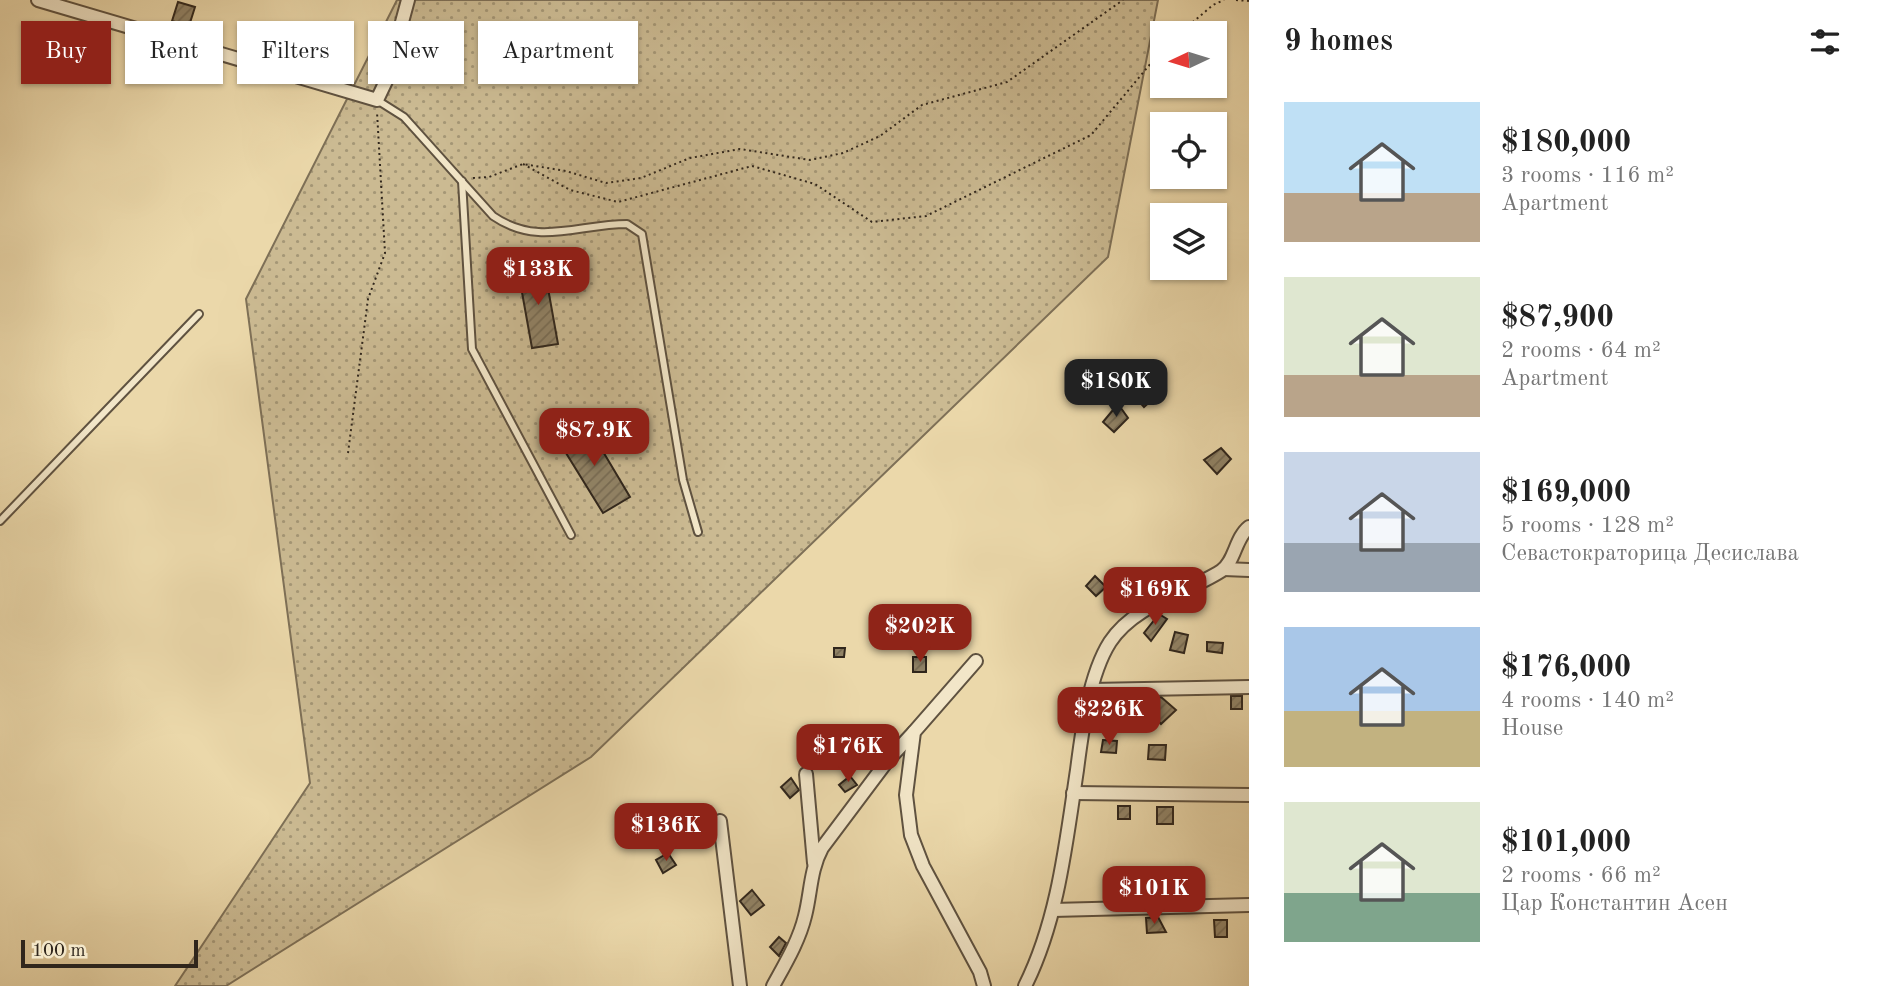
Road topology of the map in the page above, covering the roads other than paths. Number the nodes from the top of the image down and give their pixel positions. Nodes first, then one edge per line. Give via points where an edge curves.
1 (38, 0) edge
2 (408, 0) edge
3 (377, 100) junction
4 (461, 179) junction
5 (198, 314) dead end
6 (0, 521) edge
7 (1249, 527) edge
8 (698, 532) dead end
9 (571, 535) dead end
10 (1224, 569) junction
11 (1249, 570) edge
12 (976, 661) dead end
13 (1249, 687) edge
14 (1092, 690) junction
15 (914, 732) junction
16 (806, 774) dead end
17 (1073, 793) junction
18 (1249, 795) edge
19 (720, 821) dead end
20 (814, 863) junction
21 (1249, 905) edge
22 (1053, 910) junction
23 (740, 986) edge
24 (773, 986) edge
25 (984, 986) edge
26 (1025, 986) edge

1 - 3 street
2 - 3 street
3 - 4 lane via 404,117
4 - 8 lane via 493,216 519,230 551,232 627,224 642,234 683,480
4 - 9 lane via 472,349
5 - 6 lane
7 - 10 street
10 - 11 street
10 - 14 street via 1128,622 1110,643
12 - 15 street
13 - 14 street
14 - 17 street
15 - 20 street via 888,760
15 - 25 street via 906,795 911,835
16 - 20 street
17 - 18 street
17 - 22 street
19 - 23 street
20 - 24 street via 805,917
21 - 22 street
22 - 26 street via 1042,953

